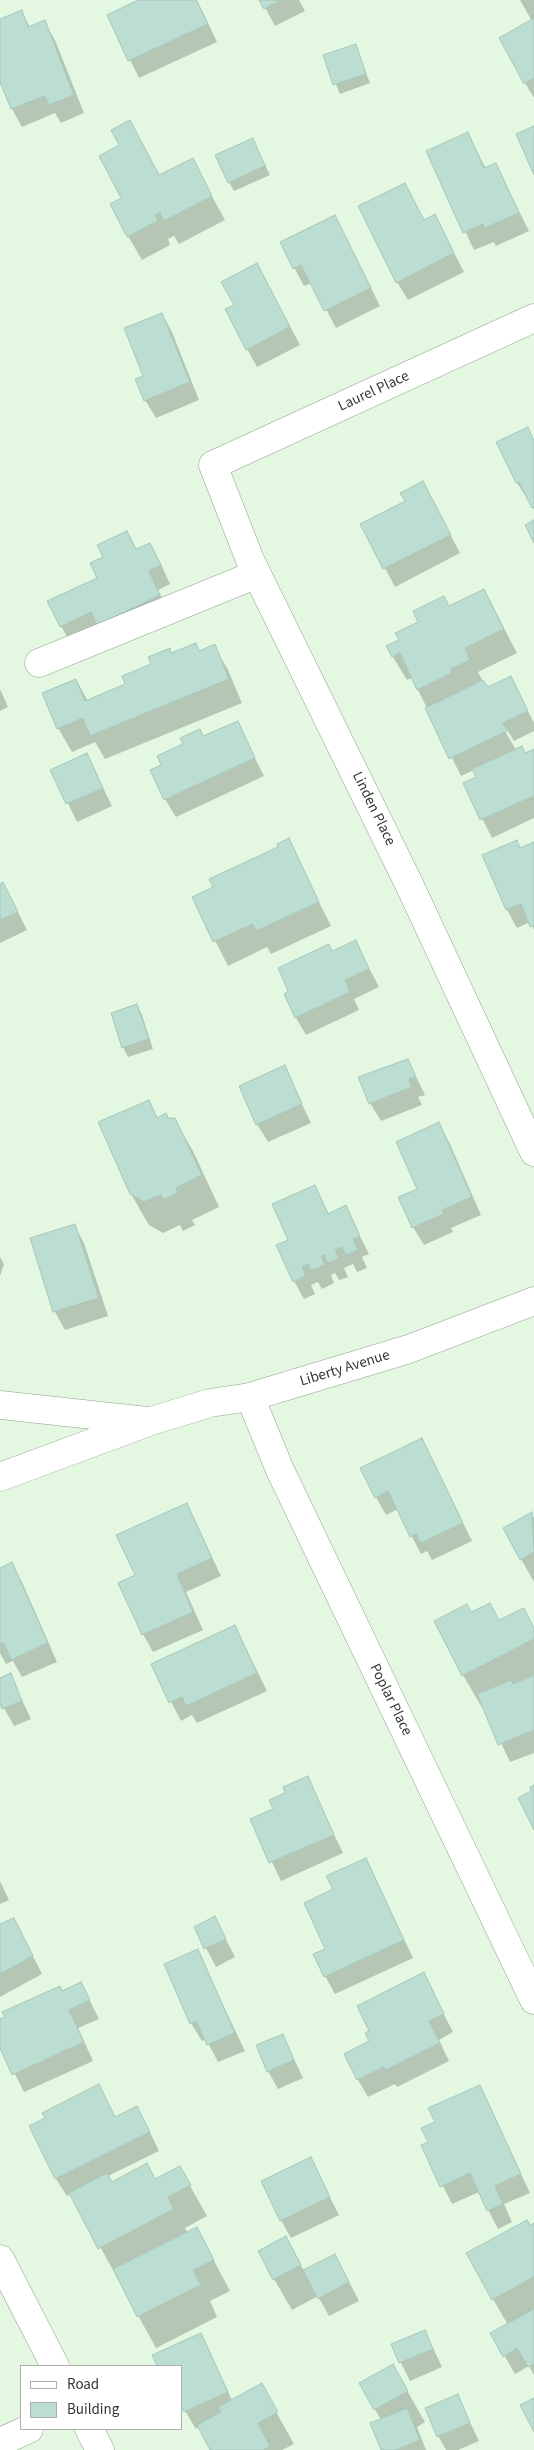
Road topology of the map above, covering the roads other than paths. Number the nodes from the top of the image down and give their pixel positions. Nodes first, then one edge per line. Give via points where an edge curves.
1 (534, 318) edge
2 (213, 465) joint
3 (257, 574) junction
4 (39, 662) dead end
5 (534, 1152) edge
6 (534, 1301) edge
7 (250, 1397) junction
8 (0, 1404) edge
9 (151, 1421) junction
10 (0, 1477) edge
11 (534, 2000) edge
12 (0, 2258) edge
13 (55, 2365) edge
14 (26, 2430) edge
15 (89, 2430) edge
16 (0, 2442) edge
17 (100, 2450) edge

1 - 2 street, Laurel Place
2 - 3 street, Linden Place
3 - 4 street
3 - 5 street, Linden Place via 409,884
6 - 7 street, Liberty Avenue via 409,1349
7 - 9 street, Liberty Avenue via 210,1403
7 - 11 street, Poplar Place via 280,1470
8 - 9 street, Liberty Avenue
9 - 10 street, Liberty Avenue
12 - 13 street
14 - 16 street
15 - 17 street

